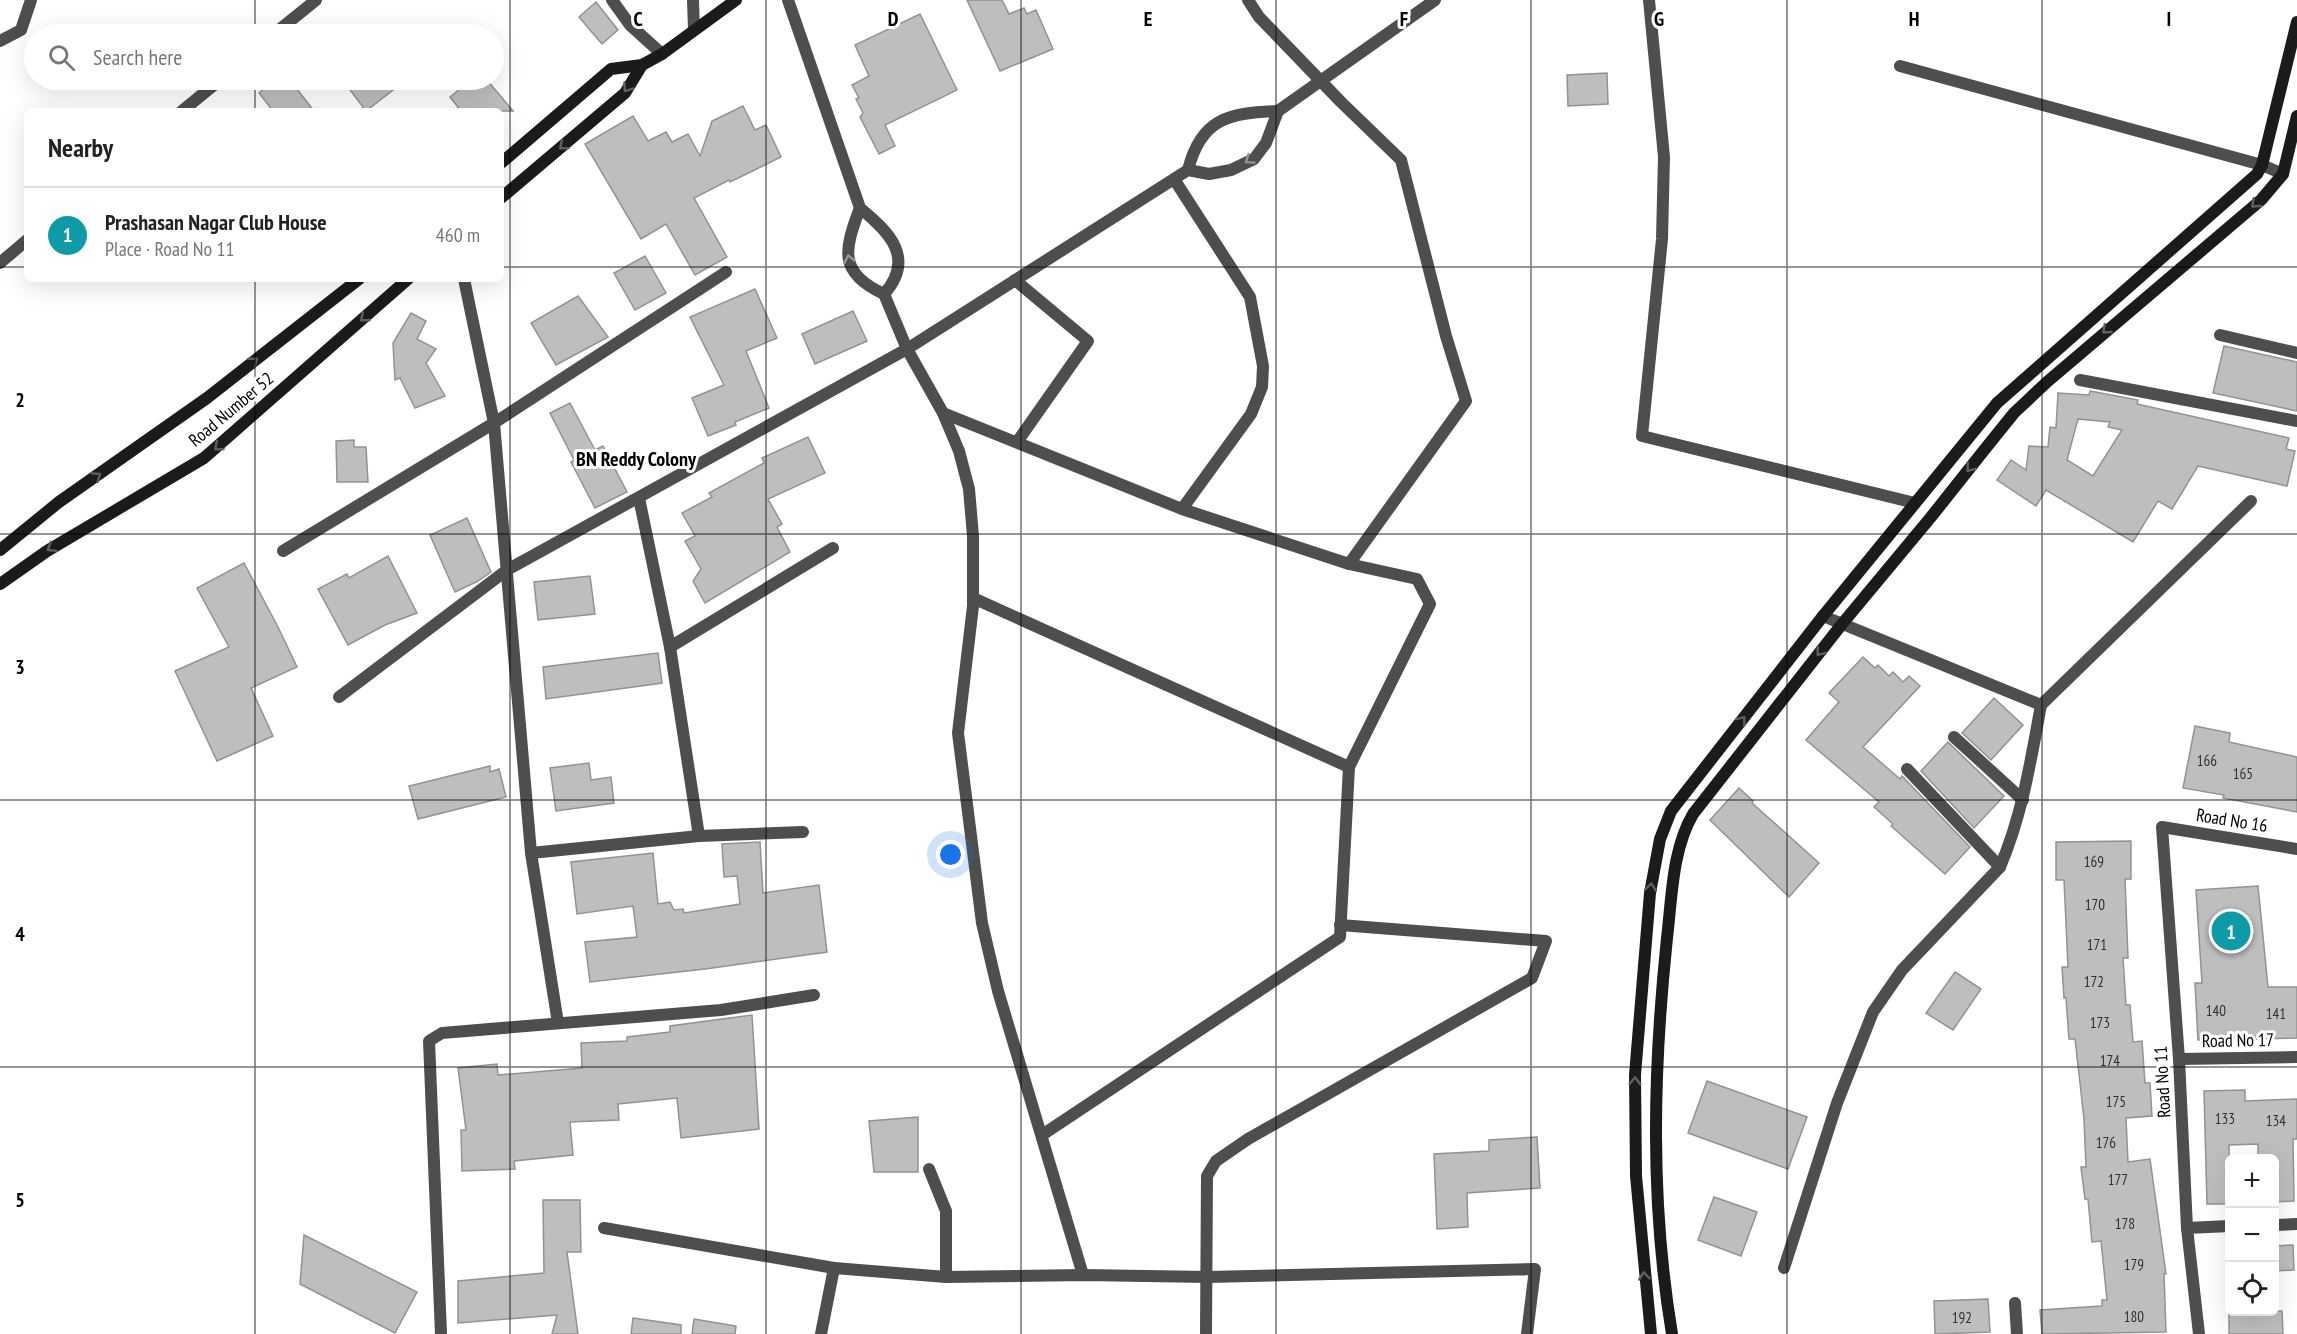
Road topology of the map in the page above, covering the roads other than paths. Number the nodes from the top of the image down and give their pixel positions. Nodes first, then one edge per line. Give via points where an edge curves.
1 (31, 0) edge
2 (316, 0) edge
3 (612, 0) edge
4 (693, 0) edge
5 (736, 0) edge
6 (788, 0) edge
7 (1248, 0) edge
8 (1435, 0) edge
9 (1649, 0) edge
10 (2297, 22) edge
11 (286, 24) edge
12 (694, 30) junction
13 (0, 41) edge
14 (662, 54) junction
15 (642, 65) junction
16 (1900, 66) dead end
17 (1322, 80) junction
18 (208, 90) edge
19 (186, 108) edge
20 (1278, 111) junction
21 (2297, 116) edge
22 (504, 160) edge
23 (2262, 165) junction
24 (1188, 170) junction
25 (2283, 174) junction
26 (1174, 179) junction
27 (504, 195) edge
28 (860, 208) junction
29 (24, 243) edge
30 (0, 263) edge
31 (726, 272) dead end
32 (1015, 280) junction
33 (354, 282) edge
34 (405, 282) edge
35 (465, 282) edge
36 (885, 294) junction
37 (2220, 336) dead end
38 (907, 349) junction
39 (2297, 353) edge
40 (2080, 380) dead end
41 (943, 413) junction
42 (2297, 421) edge
43 (494, 423) junction
44 (1017, 442) junction
45 (639, 498) junction
46 (2251, 501) dead end
47 (1915, 503) junction
48 (1182, 508) junction
49 (833, 548) dead end
50 (0, 550) edge
51 (282, 551) dead end
52 (1348, 564) junction
53 (507, 570) junction
54 (0, 584) edge
55 (973, 598) junction
56 (1823, 616) junction
57 (1842, 624) junction
58 (670, 647) junction
59 (339, 697) dead end
60 (2041, 705) junction
61 (1954, 737) dead end
62 (1348, 767) junction
63 (1907, 769) dead end
64 (2023, 800) junction
65 (2162, 827) joint
66 (804, 832) dead end
67 (699, 836) junction
68 (2297, 849) edge
69 (531, 853) junction
70 (2000, 867) junction
71 (1340, 925) junction
72 (814, 995) dead end
73 (558, 1023) junction
74 (2297, 1057) edge
75 (2179, 1059) junction
76 (1042, 1135) junction
77 (929, 1169) dead end
78 (2297, 1224) edge
79 (2279, 1225) edge
80 (2225, 1226) edge
81 (604, 1228) dead end
82 (2187, 1228) junction
83 (834, 1268) junction
84 (1784, 1268) dead end
85 (1083, 1275) junction
86 (946, 1276) junction
87 (1208, 1278) junction
88 (2014, 1302) dead end
89 (441, 1334) edge
90 (821, 1334) edge
91 (1206, 1334) edge
92 (1527, 1334) edge
93 (1651, 1334) edge
94 (1672, 1334) edge
95 (2017, 1334) edge
96 (2199, 1334) edge

1 - 13 street via 21,30
2 - 11 street
3 - 14 street via 630,25
4 - 12 street
5 - 12 street
6 - 28 street
7 - 17 street
8 - 17 street
9 - 47 street via 1664,158 1662,239 1642,436
10 - 23 street
12 - 14 street
14 - 15 street
15 - 22 street via 611,69
15 -> 27 street via 626,93
16 - 23 street
17 - 20 street
17 - 52 street via 1401,160 1466,401
18 - 19 street
20 - 24 street via 1246,112 1219,120 1200,137
20 -> 24 street via 1266,143 1254,159 1231,170 1209,174
21 - 25 street
23 - 25 street
23 - 47 street via 2247,184 1997,403
24 - 26 street
25 -> 57 street via 2260,200 2014,413
26 - 32 street
26 - 48 street via 1250,297 1263,366 1262,387 1251,414
28 - 36 street via 886,232 899,253 892,285
36 -> 28 street via 865,285 850,268 847,250
29 - 30 street
31 - 43 street
32 - 38 street
32 - 44 street via 1088,341
50 -> 33 street, Road Number 52 via 59,502 207,398
34 -> 54 street, Road Number 52 via 204,458 47,551
35 - 43 street
36 - 38 street
37 - 39 street
38 - 41 street
38 - 45 street
40 - 42 street
41 - 44 street
41 - 55 street via 969,489
43 - 51 street
43 - 53 street
44 - 48 street
45 - 53 street
45 - 58 street
46 - 60 street
47 - 56 street
48 - 52 street
49 - 58 street
52 - 62 street via 1417,579 1430,604
53 - 59 street
53 - 69 street
55 - 62 street
55 - 76 street via 958,733 981,923
56 - 57 street
93 -> 56 street via 1641,1248 1634,1122 1650,893 1660,839 1671,811
57 - 60 street
57 -> 94 street via 1693,814 1680,845 1665,960 1654,1132 1655,1184
58 - 67 street
60 - 64 street
61 - 64 street
62 - 71 street
63 - 70 street
64 - 70 street
65 - 68 street, Road No 16
65 - 75 street, Road No 11
66 - 67 street
67 - 69 street
69 - 73 street
70 - 84 street via 1902,970 1873,1012 1837,1103
71 - 76 street via 1340,937
71 - 87 street via 1546,941 1532,978 1258,1133 1216,1161 1207,1176
72 - 73 street via 721,1010
73 - 89 street via 442,1033 429,1041
74 - 75 street, Road No 17
75 - 82 street, Road No 11
76 - 85 street
77 - 86 street via 946,1211
78 - 79 street
80 - 82 street
81 - 83 street
82 - 96 street, Road No 11
83 - 86 street
83 - 90 street
85 - 86 street
85 - 87 street
87 - 91 street
87 - 92 street via 1535,1269
88 - 95 street

